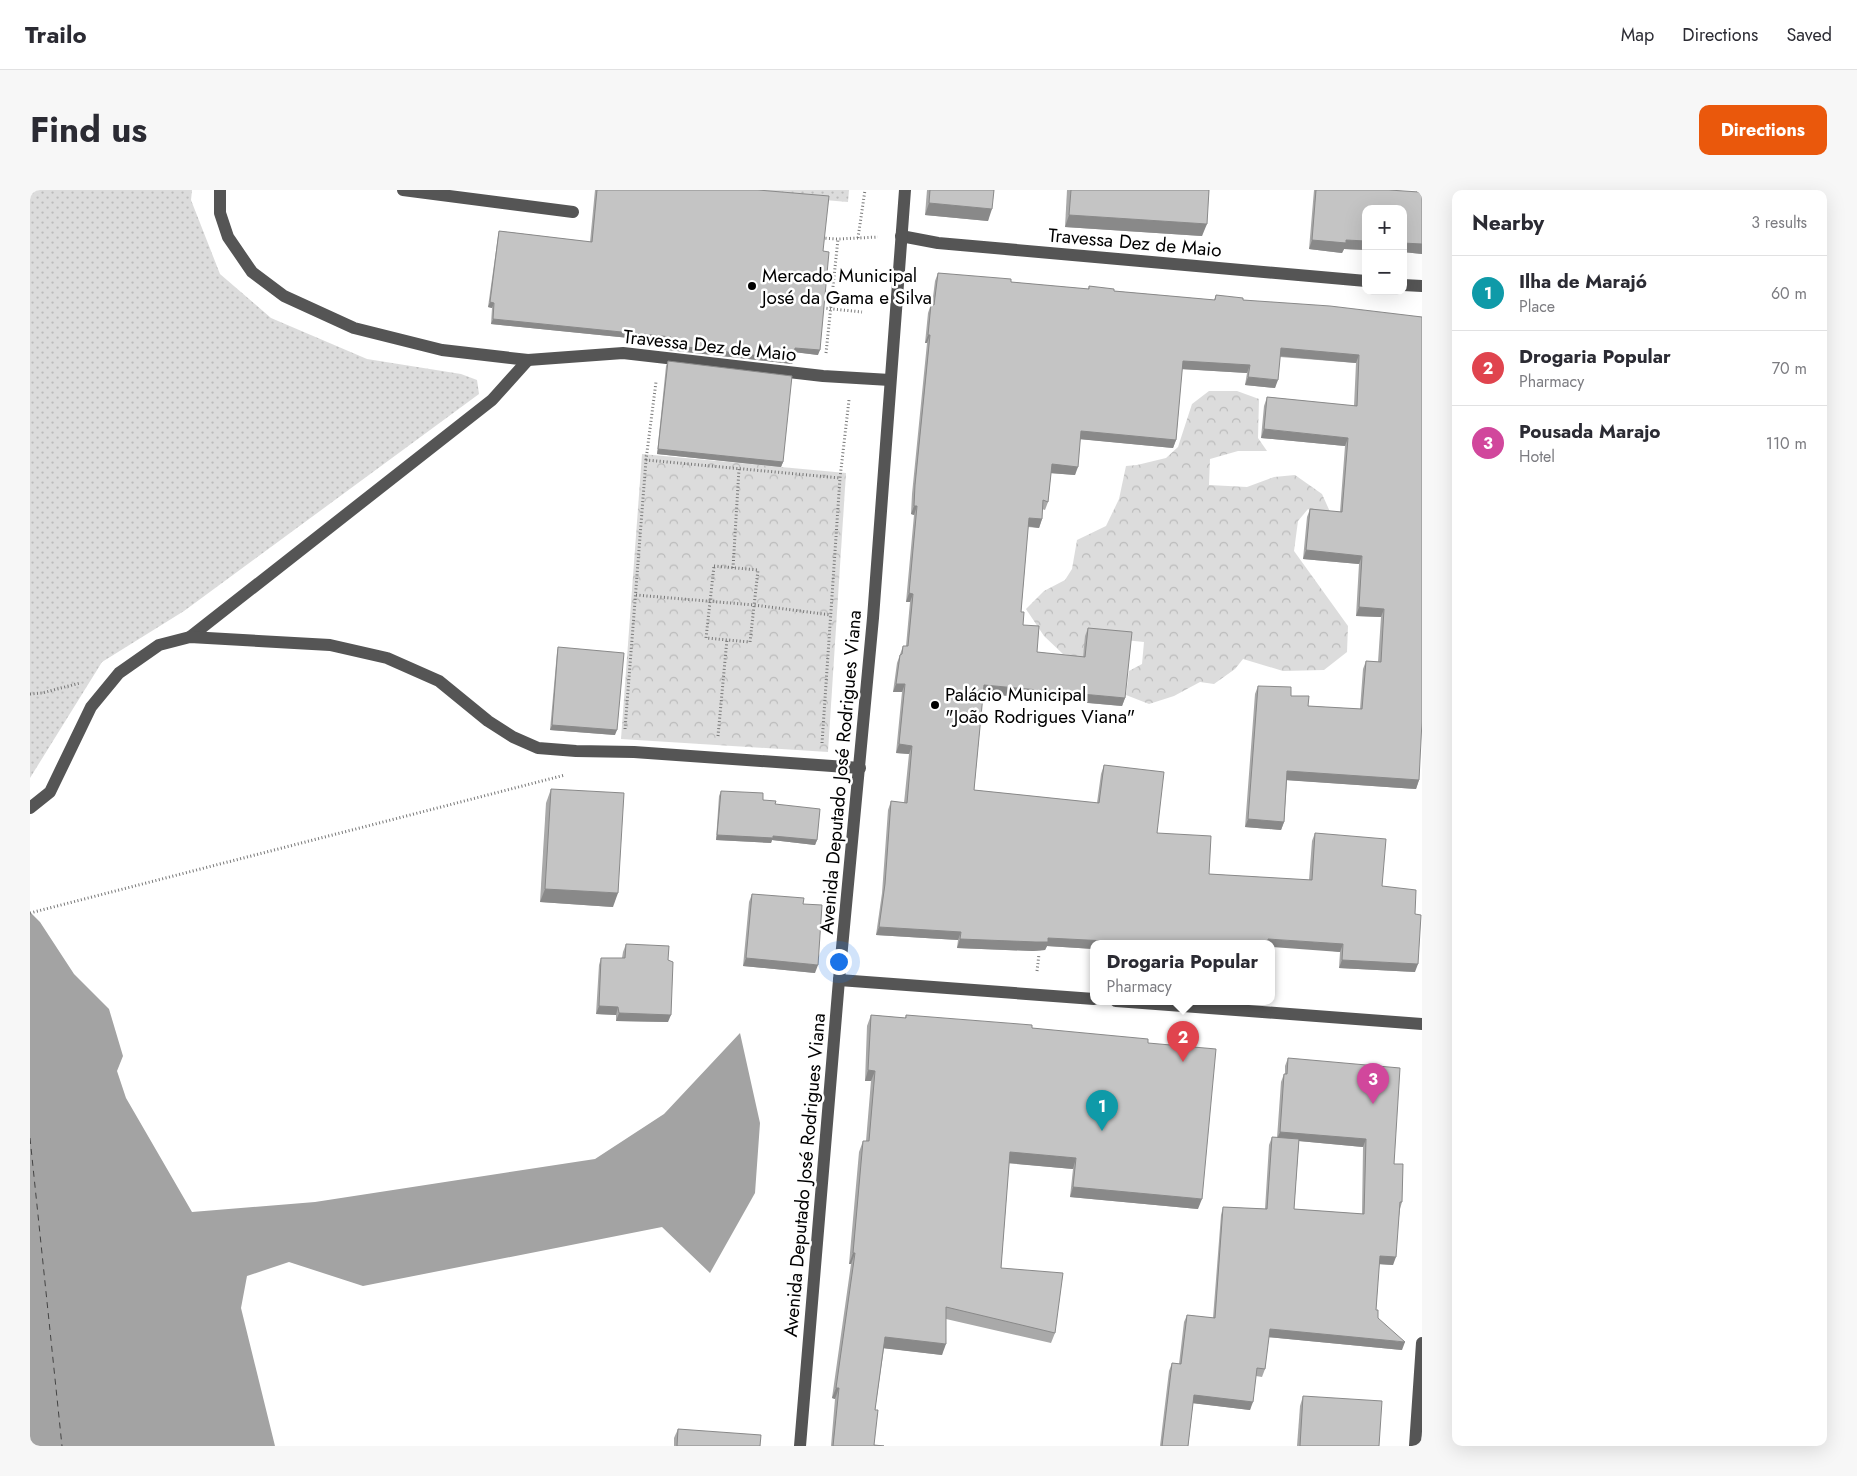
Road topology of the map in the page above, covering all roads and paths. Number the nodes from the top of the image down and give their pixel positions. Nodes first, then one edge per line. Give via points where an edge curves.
1 (220, 190) edge
2 (403, 190) edge
3 (865, 190) edge
4 (905, 190) edge
5 (572, 212) dead end
6 (901, 236) junction
7 (818, 237) edge
8 (858, 238) junction
9 (838, 239) junction
10 (1362, 281) edge
11 (1407, 285) edge
12 (1422, 286) edge
13 (823, 308) edge
14 (831, 309) junction
15 (862, 312) dead end
16 (528, 360) junction
17 (823, 376) junction
18 (890, 380) junction
19 (665, 382) edge
20 (849, 398) dead end
21 (646, 460) junction
22 (739, 469) junction
23 (840, 478) junction
24 (733, 568) junction
25 (636, 595) junction
26 (710, 601) junction
27 (754, 605) junction
28 (831, 615) junction
29 (190, 637) junction
30 (727, 640) junction
31 (81, 683) dead end
32 (30, 694) edge
33 (625, 734) dead end
34 (718, 739) dead end
35 (820, 744) dead end
36 (860, 768) junction
37 (569, 774) dead end
38 (30, 808) edge
39 (30, 913) edge
40 (1039, 954) edge
41 (1037, 978) dead end
42 (839, 980) junction
43 (1090, 999) edge
44 (1169, 1005) edge
45 (1422, 1024) edge
46 (1422, 1343) edge
47 (800, 1446) edge
48 (1415, 1446) edge

1 - 16 street, Travessa Dez de Maio via 220,213 228,237 252,272 284,296 354,328 442,350
2 - 5 street
3 - 8 path
4 - 6 street, Avenida Deputado José Rodrigues Viana
6 - 8 path
6 - 10 street, Travessa Dez de Maio via 938,243
6 - 18 street, Avenida Deputado José Rodrigues Viana
7 - 9 path
8 - 9 path
9 - 14 path
11 - 12 street
13 - 14 path
14 - 15 path
14 - 17 path
16 - 17 street, Travessa Dez de Maio via 623,353
16 - 29 street via 492,400
17 - 18 street, Travessa Dez de Maio
18 - 36 street, Avenida Deputado José Rodrigues Viana
19 - 21 path via 655,382
20 - 23 path
21 - 22 path
21 - 25 path
22 - 23 path
22 - 24 path
23 - 28 path
24 - 26 path via 714,566
24 - 27 path via 758,570
25 - 26 path
25 - 33 path
26 - 27 path
26 - 30 path via 706,638
27 - 28 path
27 - 30 path via 750,642
28 - 35 path
29 - 36 street via 330,645 387,658 439,681 488,721 538,748
29 - 38 street via 160,646 119,673 91,707 50,792
30 - 34 path
31 - 32 path
36 - 42 street, Avenida Deputado José Rodrigues Viana
37 - 39 path
40 - 41 path
42 - 43 street
42 - 47 street, Avenida Deputado José Rodrigues Viana
44 - 45 street
46 - 48 street

